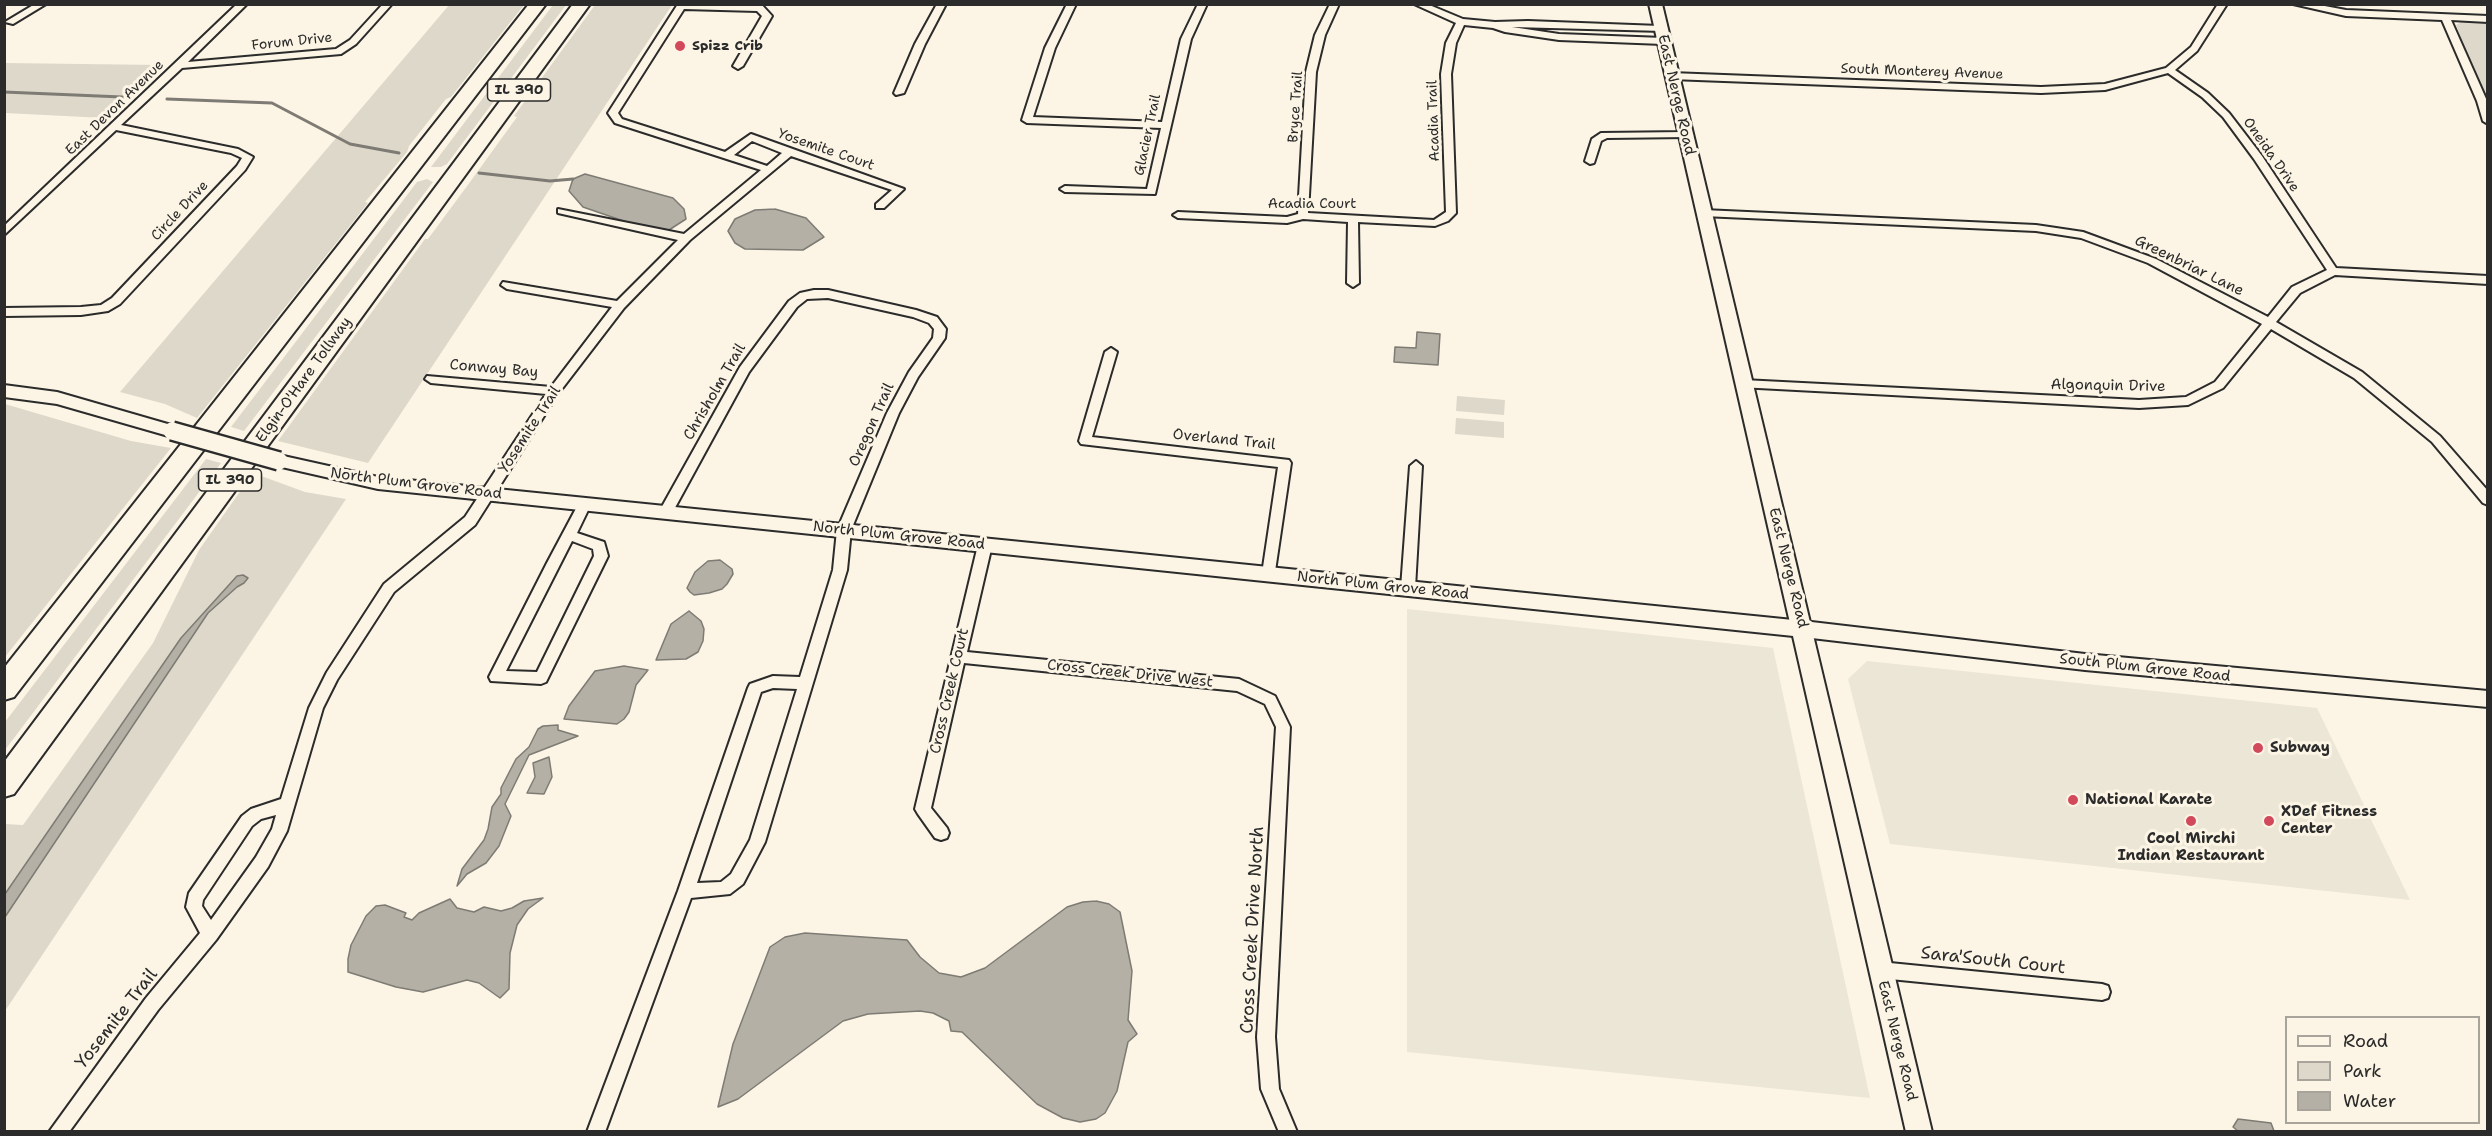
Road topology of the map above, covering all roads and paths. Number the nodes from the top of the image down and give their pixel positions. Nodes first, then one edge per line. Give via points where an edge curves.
1 (42, 4) edge
2 (243, 4) edge
3 (388, 4) edge
4 (538, 4) edge
5 (582, 4) edge
6 (942, 4) edge
7 (1072, 4) edge
8 (1203, 4) edge
9 (1335, 4) edge
10 (1418, 4) edge
11 (1655, 4) edge
12 (2223, 4) edge
13 (2297, 4) edge
14 (682, 5) edge
15 (758, 6) edge
16 (2446, 19) junction
17 (2487, 19) edge
18 (10, 22) dead end
19 (1461, 22) junction
20 (1662, 35) junction
21 (181, 64) junction
22 (738, 66) dead end
23 (2169, 70) junction
24 (1671, 76) junction
25 (899, 93) dead end
26 (2485, 101) edge
27 (2487, 121) edge
28 (1166, 124) junction
29 (114, 127) junction
30 (1685, 135) junction
31 (789, 152) junction
32 (726, 156) junction
33 (1590, 161) dead end
34 (767, 170) junction
35 (1065, 189) dead end
36 (880, 206) dead end
37 (562, 211) dead end
38 (1703, 213) junction
39 (1178, 215) dead end
40 (1303, 216) junction
41 (1353, 219) junction
42 (1444, 219) joint
43 (4, 232) edge
44 (686, 238) junction
45 (2333, 271) junction
46 (2487, 280) edge
47 (1353, 283) dead end
48 (507, 285) dead end
49 (620, 305) junction
50 (4, 312) edge
51 (2268, 322) junction
52 (939, 338) joint
53 (1111, 352) dead end
54 (431, 379) dead end
55 (1743, 384) junction
56 (4, 391) edge
57 (554, 391) junction
58 (1416, 466) dead end
59 (489, 494) junction
60 (2487, 500) edge
61 (585, 504) junction
62 (666, 512) junction
63 (844, 530) junction
64 (569, 535) junction
65 (985, 545) junction
66 (1269, 574) junction
67 (1408, 588) junction
68 (1803, 629) junction
69 (958, 657) junction
70 (806, 683) junction
71 (4, 688) edge
72 (2487, 699) edge
73 (1283, 727) joint
74 (4, 784) edge
75 (288, 804) junction
76 (941, 833) dead end
77 (686, 891) junction
78 (210, 934) junction
79 (1880, 970) junction
80 (2102, 992) dead end
81 (58, 1131) edge
82 (596, 1131) edge
83 (1288, 1131) edge
84 (1919, 1131) edge

1 - 18 street
2 - 21 street, East Devon Avenue
3 - 21 street, Forum Drive via 353,42 338,52
4 - 71 highway, IL 390
5 - 74 highway, Elgin-O'Hare Tollway / IL 390
6 - 25 street
7 - 28 street via 1050,48 1027,120
8 - 28 street, Glacier Trail via 1186,39
9 - 40 street, Bryce Trail via 1320,35 1311,72
10 - 19 street
11 - 20 main road, East Nerge Road
12 - 23 street via 2194,49
13 - 16 street via 2346,13
14 - 15 street
14 - 32 street via 613,113 618,121
15 - 22 street via 767,16
16 - 17 street
16 - 26 street
19 - 20 street
19 - 42 street, Acadia Trail via 1451,43 1446,74 1451,213
20 - 24 main road, East Nerge Road
21 - 29 street, East Devon Avenue
23 - 24 street, South Monterey Avenue via 2129,83 2080,90
23 - 45 street, Oneida Drive via 2226,115
24 - 30 main road, East Nerge Road
26 - 27 street
28 - 35 street, Glacier Trail via 1151,192
29 - 43 street, East Devon Avenue
29 - 50 street, Circle Drive via 248,157 116,301 104,308 81,311
30 - 33 street via 1605,135 1597,139
30 - 38 main road, East Nerge Road
31 - 32 street, Yosemite Court via 751,137
31 - 34 street, Yosemite Trail
31 - 36 street, Yosemite Court via 899,189
32 - 34 street
34 - 44 street, Yosemite Trail
37 - 44 street
38 - 51 street, Greenbriar Lane via 2036,228 2083,235 2152,261
38 - 55 main road, East Nerge Road
39 - 40 street, Acadia Court via 1287,220
40 - 41 street, Acadia Court
41 - 42 street, Acadia Court via 1435,223
41 - 47 street
44 - 49 street, Yosemite Trail
45 - 46 street
45 - 51 street, Algonquin Drive via 2296,290
48 - 49 street
49 - 57 street, Yosemite Trail
51 - 55 street, Algonquin Drive via 2219,385 2188,401 2139,404
51 - 60 street, Greenbriar Lane via 2358,375 2436,439
52 - 62 street, Chrisholm Trail via 940,328 933,320 916,314 828,294 804,296 793,304 744,370
52 - 63 street, Oregon Trail via 893,413
53 - 66 street, Overland Trail via 1085,441 1285,464
54 - 57 street, Conway Bay
55 - 68 main road, East Nerge Road
56 - 59 street, North Plum Grove Road, bridge via 57,398 279,461 378,483
57 - 59 street, Yosemite Trail
58 - 67 street
59 - 61 street, North Plum Grove Road
59 - 75 street, Yosemite Trail via 470,521 389,588 358,632 316,708
61 - 62 street, North Plum Grove Road
61 - 64 street
62 - 63 street, North Plum Grove Road
63 - 65 street, North Plum Grove Road
63 - 70 street, Oregon Trail via 840,570
64 - 64 street via 549,573 496,677 542,678 601,556 599,546
65 - 66 street, North Plum Grove Road
65 - 69 street, Cross Creek Court
66 - 67 street, North Plum Grove Road
67 - 68 street, North Plum Grove Road
68 - 72 street, South Plum Grove Road via 2088,663
68 - 79 main road, East Nerge Road
69 - 73 street, Cross Creek Drive West via 1239,685 1270,700
69 - 76 street, Cross Creek Court via 923,809
70 - 77 street, Oregon Trail via 757,842 737,879 723,889
70 - 77 street via 773,682 755,688
73 - 83 street, Cross Creek Drive North via 1266,1037 1270,1089
75 - 78 street, Yosemite Trail via 262,862
75 - 78 street via 256,814 247,821 195,898 194,907
77 - 82 street
78 - 81 street, Yosemite Trail via 152,1004
79 - 80 street, Sara'South Court
79 - 84 main road, East Nerge Road

